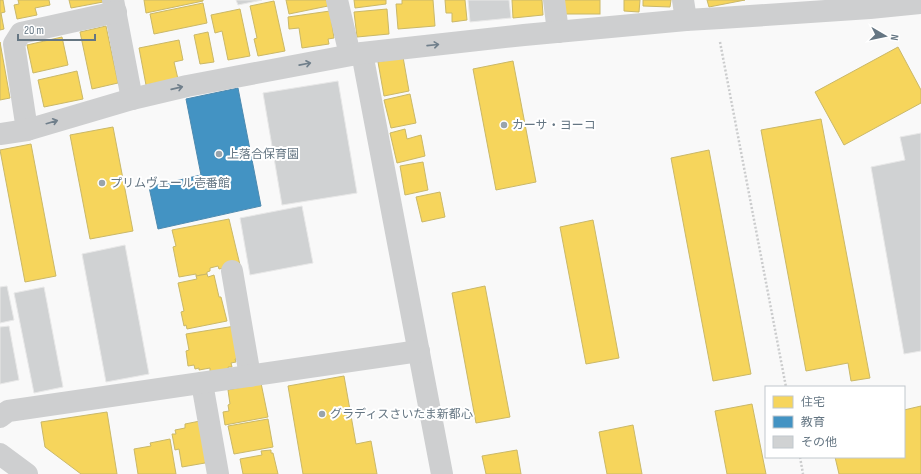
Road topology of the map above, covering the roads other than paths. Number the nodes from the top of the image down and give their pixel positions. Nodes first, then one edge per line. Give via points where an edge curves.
1 (337, 0) edge
2 (554, 0) edge
3 (921, 3) edge
4 (114, 6) edge
5 (685, 10) edge
6 (558, 32) junction
7 (356, 54) junction
8 (132, 99) junction
9 (27, 130) junction
10 (0, 134) edge
11 (232, 271) dead end
12 (419, 351) junction
13 (250, 376) junction
14 (202, 383) junction
15 (0, 417) edge
16 (0, 454) edge
17 (27, 474) edge
18 (218, 474) edge
19 (442, 474) edge

1 - 7 street
2 - 6 street
3 - 5 street via 712,19
4 - 8 street
4 - 9 street via 21,32 14,44
5 - 6 street
7 -> 6 street
8 -> 7 street
7 - 12 street
9 -> 8 street
9 - 10 street
11 - 13 street
12 - 13 street
12 - 19 street
13 - 14 street
14 - 15 street via 8,410
14 - 18 street
16 - 17 street

